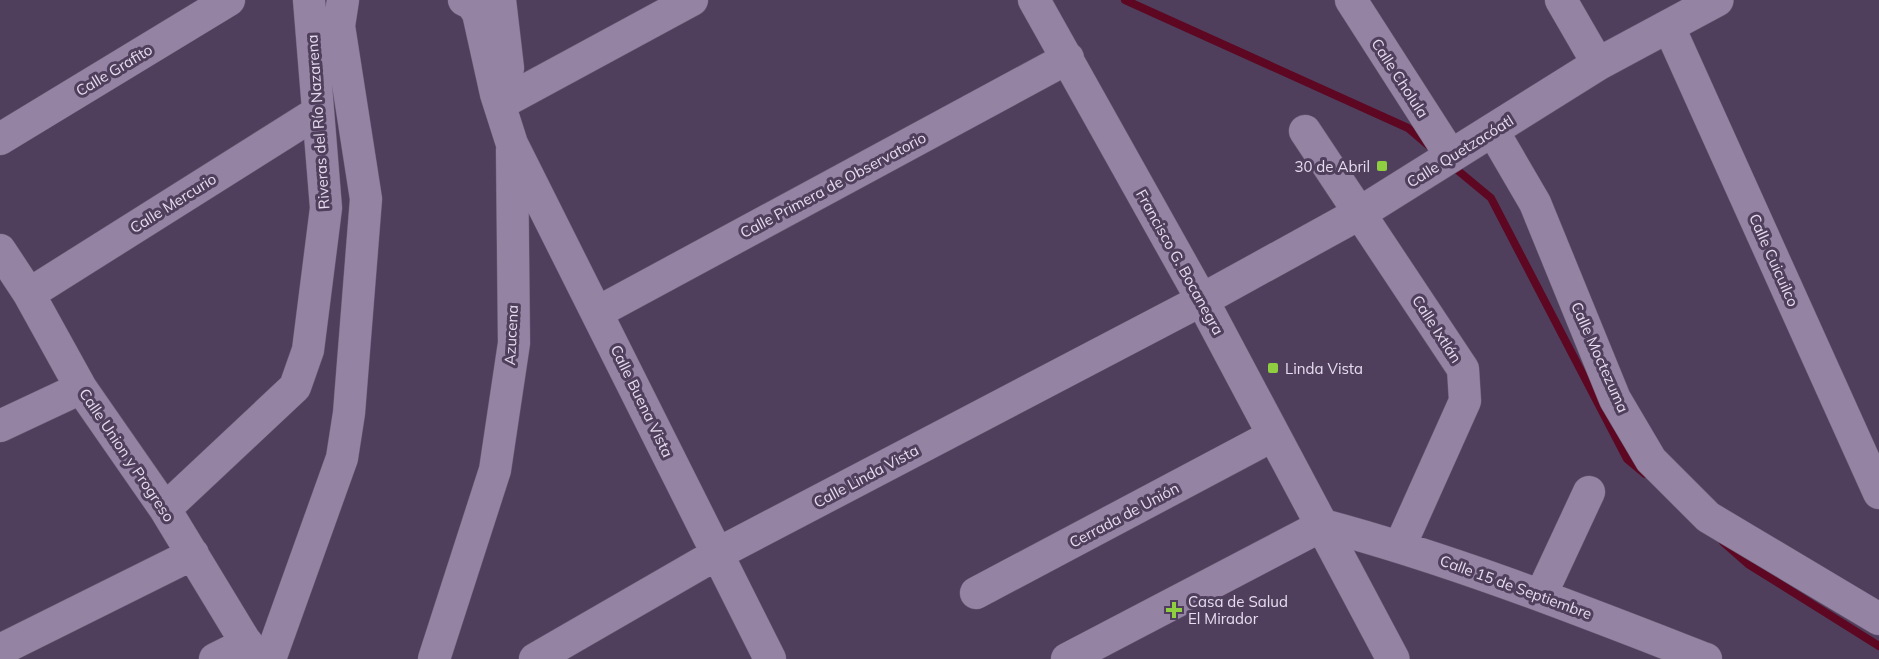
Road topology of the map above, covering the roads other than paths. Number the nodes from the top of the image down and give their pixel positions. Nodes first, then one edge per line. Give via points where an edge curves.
1 (229, 0) edge
2 (309, 0) edge
3 (343, 0) edge
4 (464, 0) edge
5 (500, 0) edge
6 (692, 0) edge
7 (1034, 0) edge
8 (1351, 0) edge
9 (1561, 0) edge
10 (1717, 0) edge
11 (1668, 27) junction
12 (1068, 58) junction
13 (1598, 64) junction
14 (511, 98) junction
15 (318, 112) junction
16 (1305, 131) dead end
17 (1493, 131) junction
18 (0, 140) edge
19 (512, 144) junction
20 (1451, 156) junction
21 (1360, 213) junction
22 (0, 250) edge
23 (29, 294) junction
24 (1202, 300) junction
25 (598, 312) junction
26 (81, 387) junction
27 (0, 426) edge
28 (1272, 436) junction
29 (1589, 492) dead end
30 (1879, 493) edge
31 (165, 509) junction
32 (1323, 525) junction
33 (1400, 546) junction
34 (193, 554) junction
35 (717, 554) junction
36 (976, 593) dead end
37 (1541, 595) junction
38 (1879, 620) edge
39 (0, 650) edge
40 (258, 654) edge
41 (215, 659) edge
42 (434, 659) edge
43 (535, 659) edge
44 (770, 659) edge
45 (1067, 659) edge
46 (1393, 659) edge
47 (1706, 659) edge

1 - 18 street, Calle Grafito
2 - 15 street, Riveras del Río Nazarena
3 - 40 street via 339,26 366,199 348,413 342,458
4 - 19 street via 478,13
5 - 14 street, Azucena
6 - 14 street
7 - 12 street, Francisco G. Bocanegra
8 - 20 street, Calle Cholula
9 - 13 street
10 - 11 street, Calle Quetzacóatl
11 - 13 street, Calle Quetzacóatl
11 - 30 street, Calle Cuicuilco
12 - 24 street, Francisco G. Bocanegra
12 - 25 street, Calle Primera de Observatorio
13 - 17 street, Calle Quetzacóatl
14 - 19 street, Azucena
15 - 23 street, Calle Mercurio
15 - 31 street, Riveras del Río Nazarena via 326,208 308,350 295,387
16 - 21 street, Calle Ixtlán
17 - 20 street, Calle Quetzacóatl
17 - 38 street, Calle Moctezuma via 1535,203 1615,399 1651,460 1708,517
19 - 25 street, Calle Buena Vista
19 - 42 street, Azucena via 514,344 495,470
20 - 21 street, Calle Quetzacóatl
21 - 24 street, Calle Quetzacóatl
21 - 33 street, Calle Ixtlán via 1463,369 1465,401
22 - 23 street, Calle Union y Progreso
23 - 26 street, Calle Union y Progreso
24 - 28 street, Francisco G. Bocanegra
24 - 35 street, Calle Linda Vista
25 - 35 street, Calle Buena Vista
26 - 27 street
26 - 31 street, Calle Union y Progreso
28 - 32 street, Francisco G. Bocanegra
28 - 36 street, Cerrada de Unión
29 - 37 street
31 - 34 street, Calle Union y Progreso
32 - 33 street, Calle 15 de Septiembre
32 - 45 street
32 - 46 street, Francisco G. Bocanegra
33 - 37 street, Calle 15 de Septiembre
34 - 39 street
34 - 40 street, Calle Union y Progreso
35 - 43 street, Calle Linda Vista
35 - 44 street, Calle Buena Vista
37 - 47 street, Calle 15 de Septiembre
40 - 41 street

